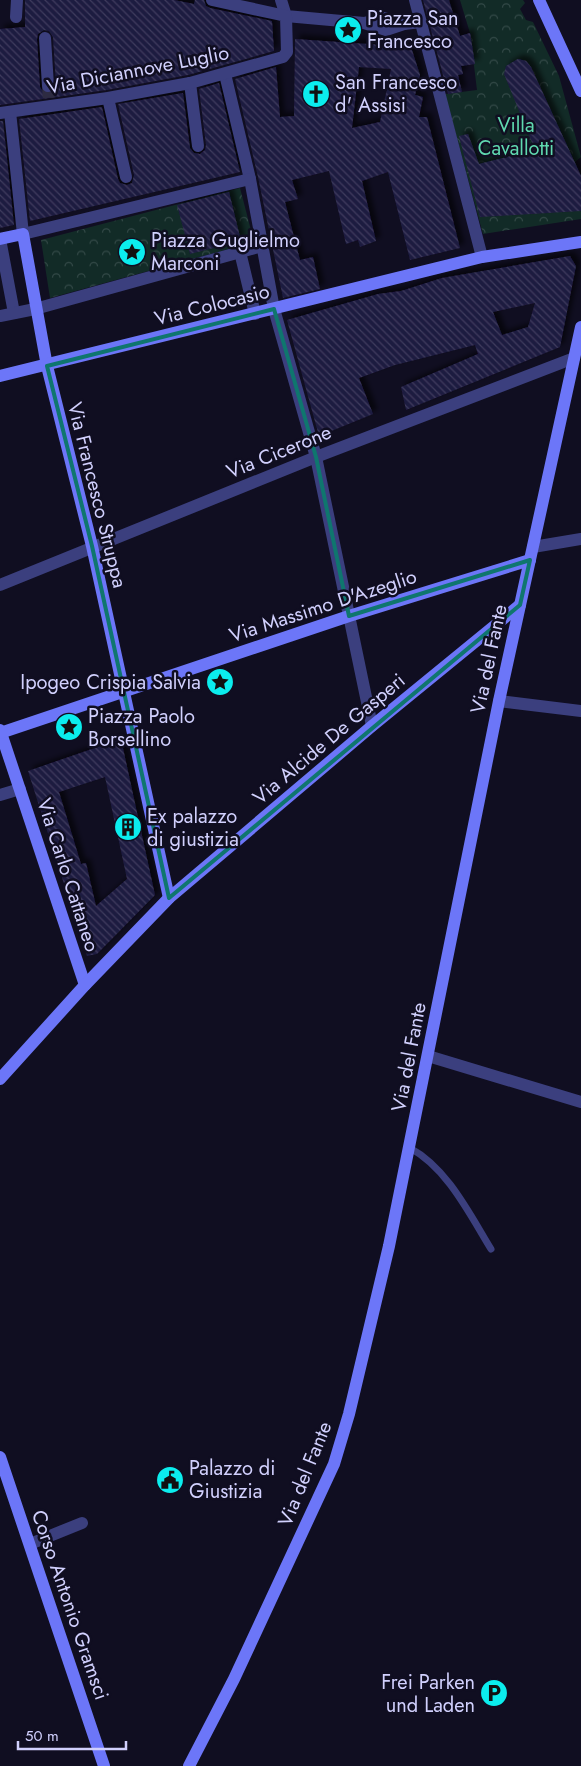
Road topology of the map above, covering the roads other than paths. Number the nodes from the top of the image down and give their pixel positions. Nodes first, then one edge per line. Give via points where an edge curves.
1 (17, 0) edge
2 (212, 0) edge
3 (415, 0) edge
4 (539, 0) edge
5 (281, 10) edge
6 (16, 17) dead end
7 (421, 22) junction
8 (45, 38) dead end
9 (225, 74) junction
10 (190, 83) junction
11 (48, 86) tunnel mouth
12 (581, 91) edge
13 (108, 98) junction
14 (5, 112) edge
15 (198, 146) dead end
16 (126, 176) dead end
17 (250, 179) junction
18 (22, 229) junction
19 (0, 239) edge
20 (581, 242) edge
21 (262, 246) junction
22 (240, 252) junction
23 (482, 257) junction
24 (274, 309) junction
25 (14, 313) junction
26 (255, 314) junction
27 (36, 315) junction
28 (0, 316) edge
29 (581, 327) edge
30 (574, 358) junction
31 (46, 366) junction
32 (0, 376) edge
33 (316, 457) junction
34 (581, 539) edge
35 (92, 546) junction
36 (532, 547) junction
37 (530, 560) junction
38 (0, 585) edge
39 (520, 605) junction
40 (349, 616) junction
41 (124, 687) junction
42 (499, 701) junction
43 (581, 711) edge
44 (372, 726) junction
45 (0, 732) edge
46 (20, 789) junction
47 (0, 795) edge
48 (169, 898) junction
49 (85, 985) junction
50 (428, 1056) junction
51 (0, 1079) edge
52 (581, 1102) edge
53 (410, 1148) junction
54 (490, 1248) dead end
55 (0, 1457) edge
56 (82, 1523) dead end
57 (30, 1544) junction
58 (104, 1766) edge
59 (189, 1766) edge

1 - 6 street
2 - 5 street
3 - 7 street
4 - 12 street
5 - 7 street via 364,23 384,18 404,24
5 - 9 street, Via Diciannove Luglio via 287,52 283,57
7 - 23 street
8 - 11 street
9 - 10 street, Via Diciannove Luglio
9 - 17 street
10 - 13 street, Via Diciannove Luglio
10 - 15 street
13 - 14 street, Via Diciannove Luglio
13 - 16 street
14 - 18 street
17 - 18 street
17 - 21 street
18 - 19 street
18 - 27 street, Via Francesco Struppa
19 - 25 street
20 - 23 street, Via Colocasio
21 - 22 street
21 - 24 street
22 - 26 street
22 - 27 street
23 - 24 street, Via Colocasio
24 - 26 street, Via Colocasio
24 - 33 street
25 - 27 street
25 - 28 street
26 - 31 street, Via Colocasio
27 - 31 street, Via Francesco Struppa
29 - 30 street, Via del Fante
30 - 33 street, Via Cicerone
30 - 36 street, Via del Fante
31 - 32 street, Via Colocasio
31 - 35 street, Via Francesco Struppa
33 - 35 street, Via Cicerone
33 - 40 street
34 - 36 street
35 - 38 street, Via Cicerone
35 - 41 street, Via Francesco Struppa
36 - 37 street, Via del Fante
37 - 39 street, Via del Fante
37 - 40 street, Via Massimo D'Azeglio
39 - 42 street, Via del Fante
39 - 44 street, Via Alcide De Gasperi
40 - 41 street, Via Massimo D'Azeglio
40 - 44 street
41 - 45 street, Via Massimo D'Azeglio
41 - 48 street, Via Francesco Struppa
42 - 43 street
42 - 50 street, Via del Fante
44 - 48 street, Via Alcide De Gasperi
45 - 46 street, Via Carlo Cattaneo
46 - 47 street
46 - 49 street, Via Carlo Cattaneo
48 - 49 street, Via Alcide De Gasperi
49 - 51 street, Via Alcide De Gasperi
50 - 52 street
50 - 53 street, Via del Fante
53 - 54 lane via 426,1156 463,1202
53 - 59 street, Via del Fante via 352,1405 334,1464 234,1679
55 - 57 street, Corso Antonio Gramsci
56 - 57 street
57 - 58 street, Corso Antonio Gramsci

